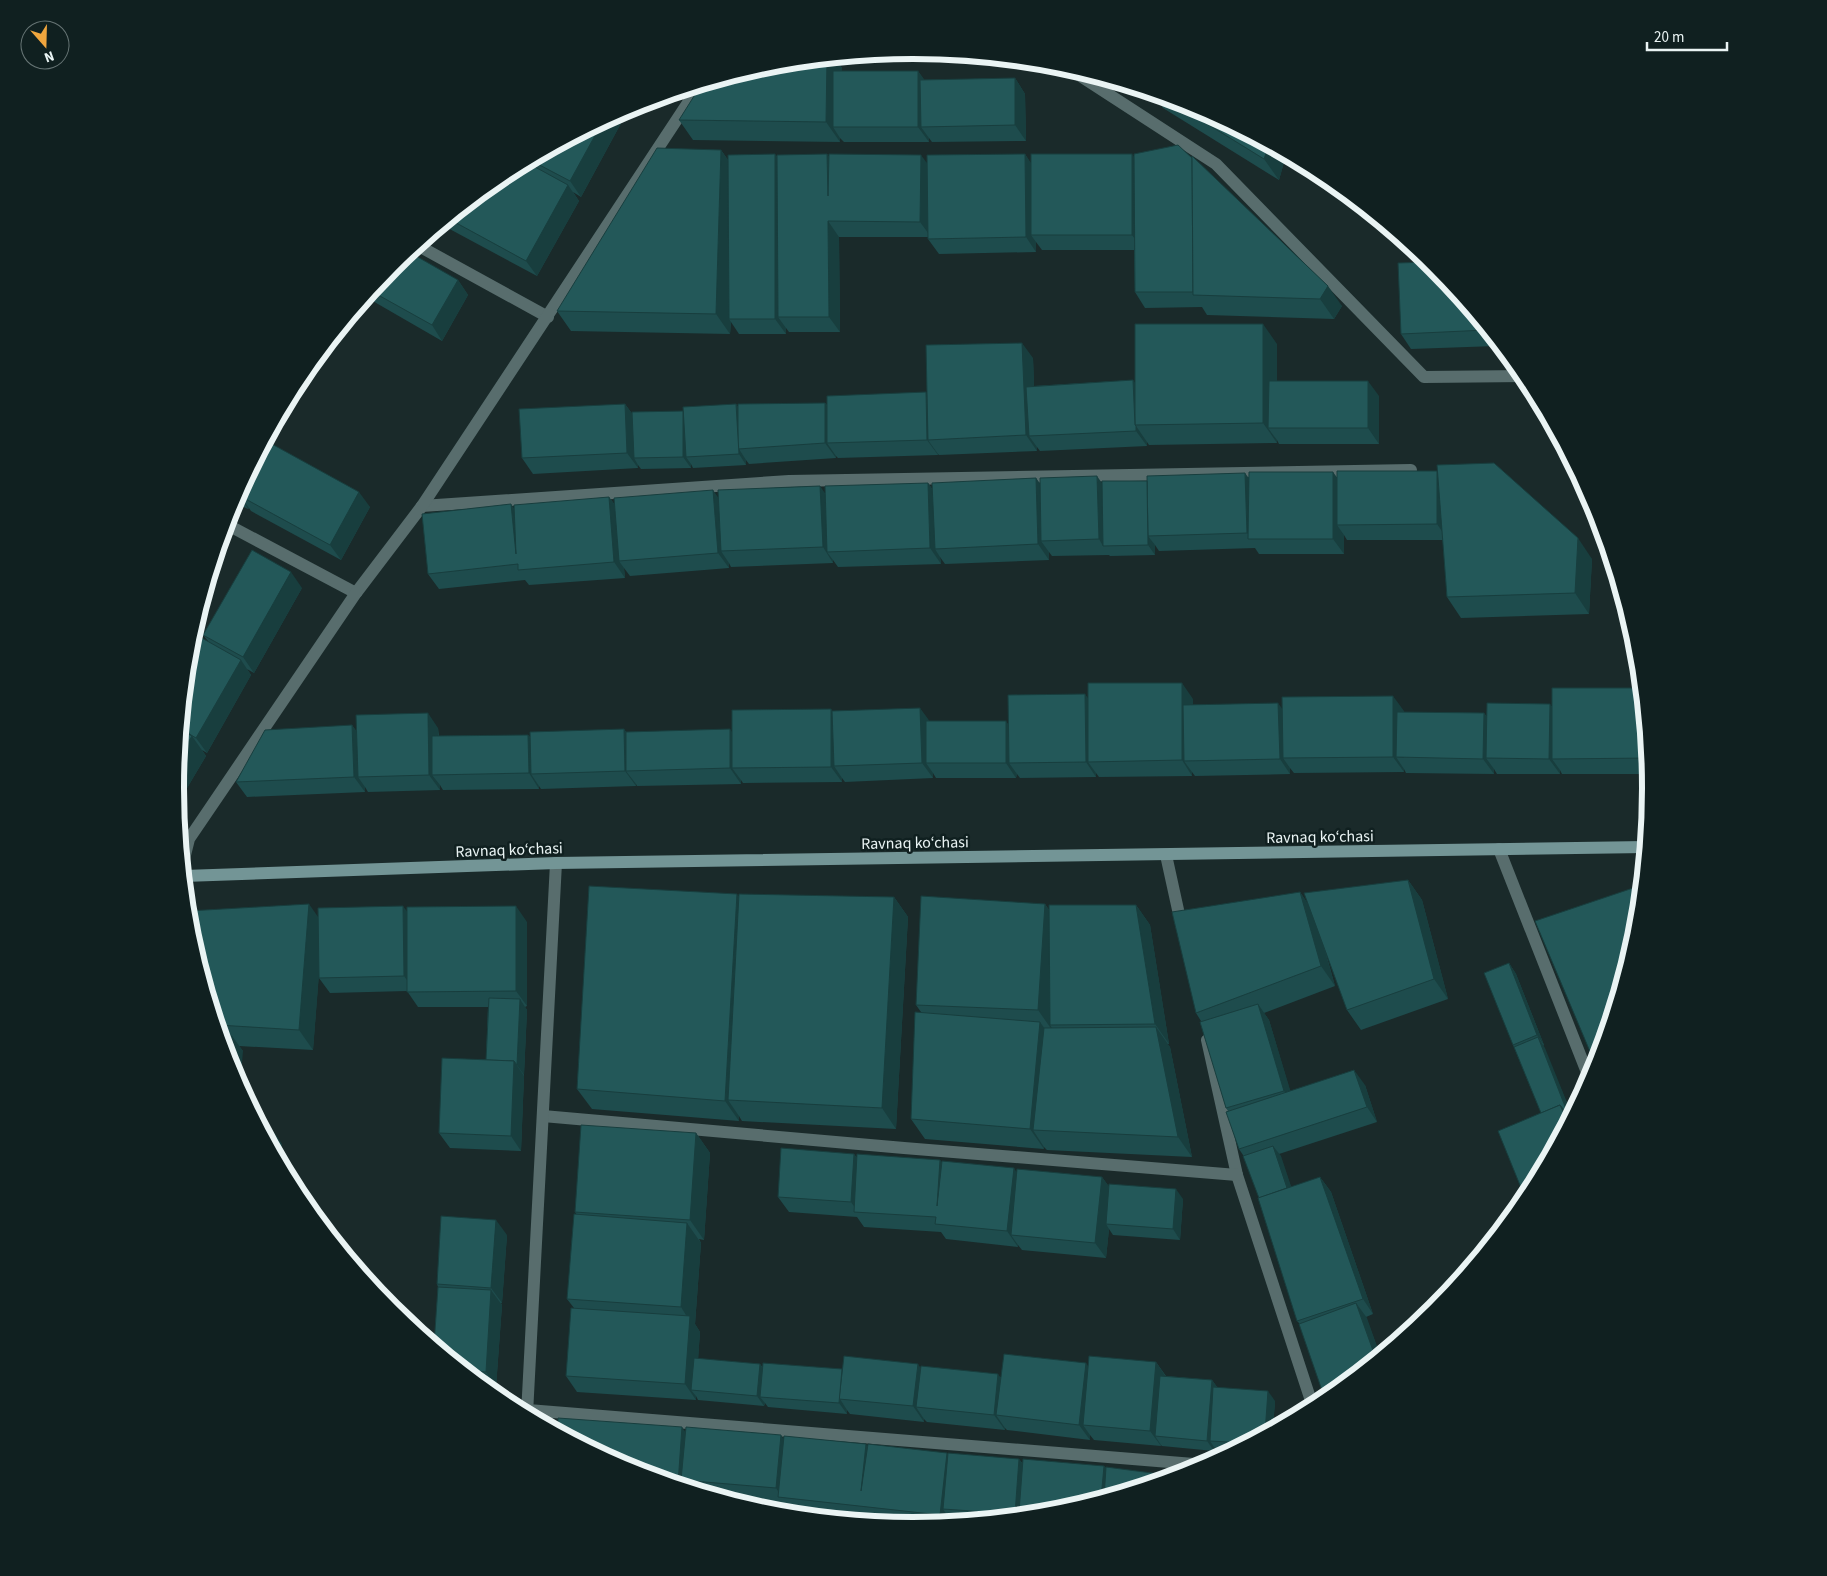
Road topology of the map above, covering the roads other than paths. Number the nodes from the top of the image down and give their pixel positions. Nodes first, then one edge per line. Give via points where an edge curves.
1 (1087, 80) edge
2 (695, 93) edge
3 (423, 249) edge
4 (548, 317) junction
5 (1515, 376) edge
6 (1411, 470) edge
7 (422, 506) junction
8 (233, 528) edge
9 (356, 593) junction
10 (187, 847) edge
11 (1640, 847) edge
12 (1498, 849) junction
13 (1166, 854) junction
14 (556, 863) junction
15 (189, 876) edge
16 (1185, 942) edge
17 (1205, 1030) edge
18 (1586, 1070) edge
19 (543, 1116) junction
20 (1237, 1175) junction
21 (1311, 1399) edge
22 (528, 1407) edge
23 (538, 1413) edge
24 (1191, 1463) edge

1 - 5 street via 1216,164 1424,377
2 - 4 street
3 - 4 street
4 - 7 street
6 - 7 street via 789,481
7 - 9 street
8 - 9 street
9 - 10 street via 189,839
11 - 12 street, Ravnaq ko‘chasi
12 - 13 street, Ravnaq ko‘chasi
12 - 18 street
13 - 14 street, Ravnaq ko‘chasi
13 - 16 street
14 - 15 street, Ravnaq ko‘chasi
14 - 19 street
17 - 20 street
19 - 20 street
19 - 22 street
20 - 21 street
23 - 24 street

